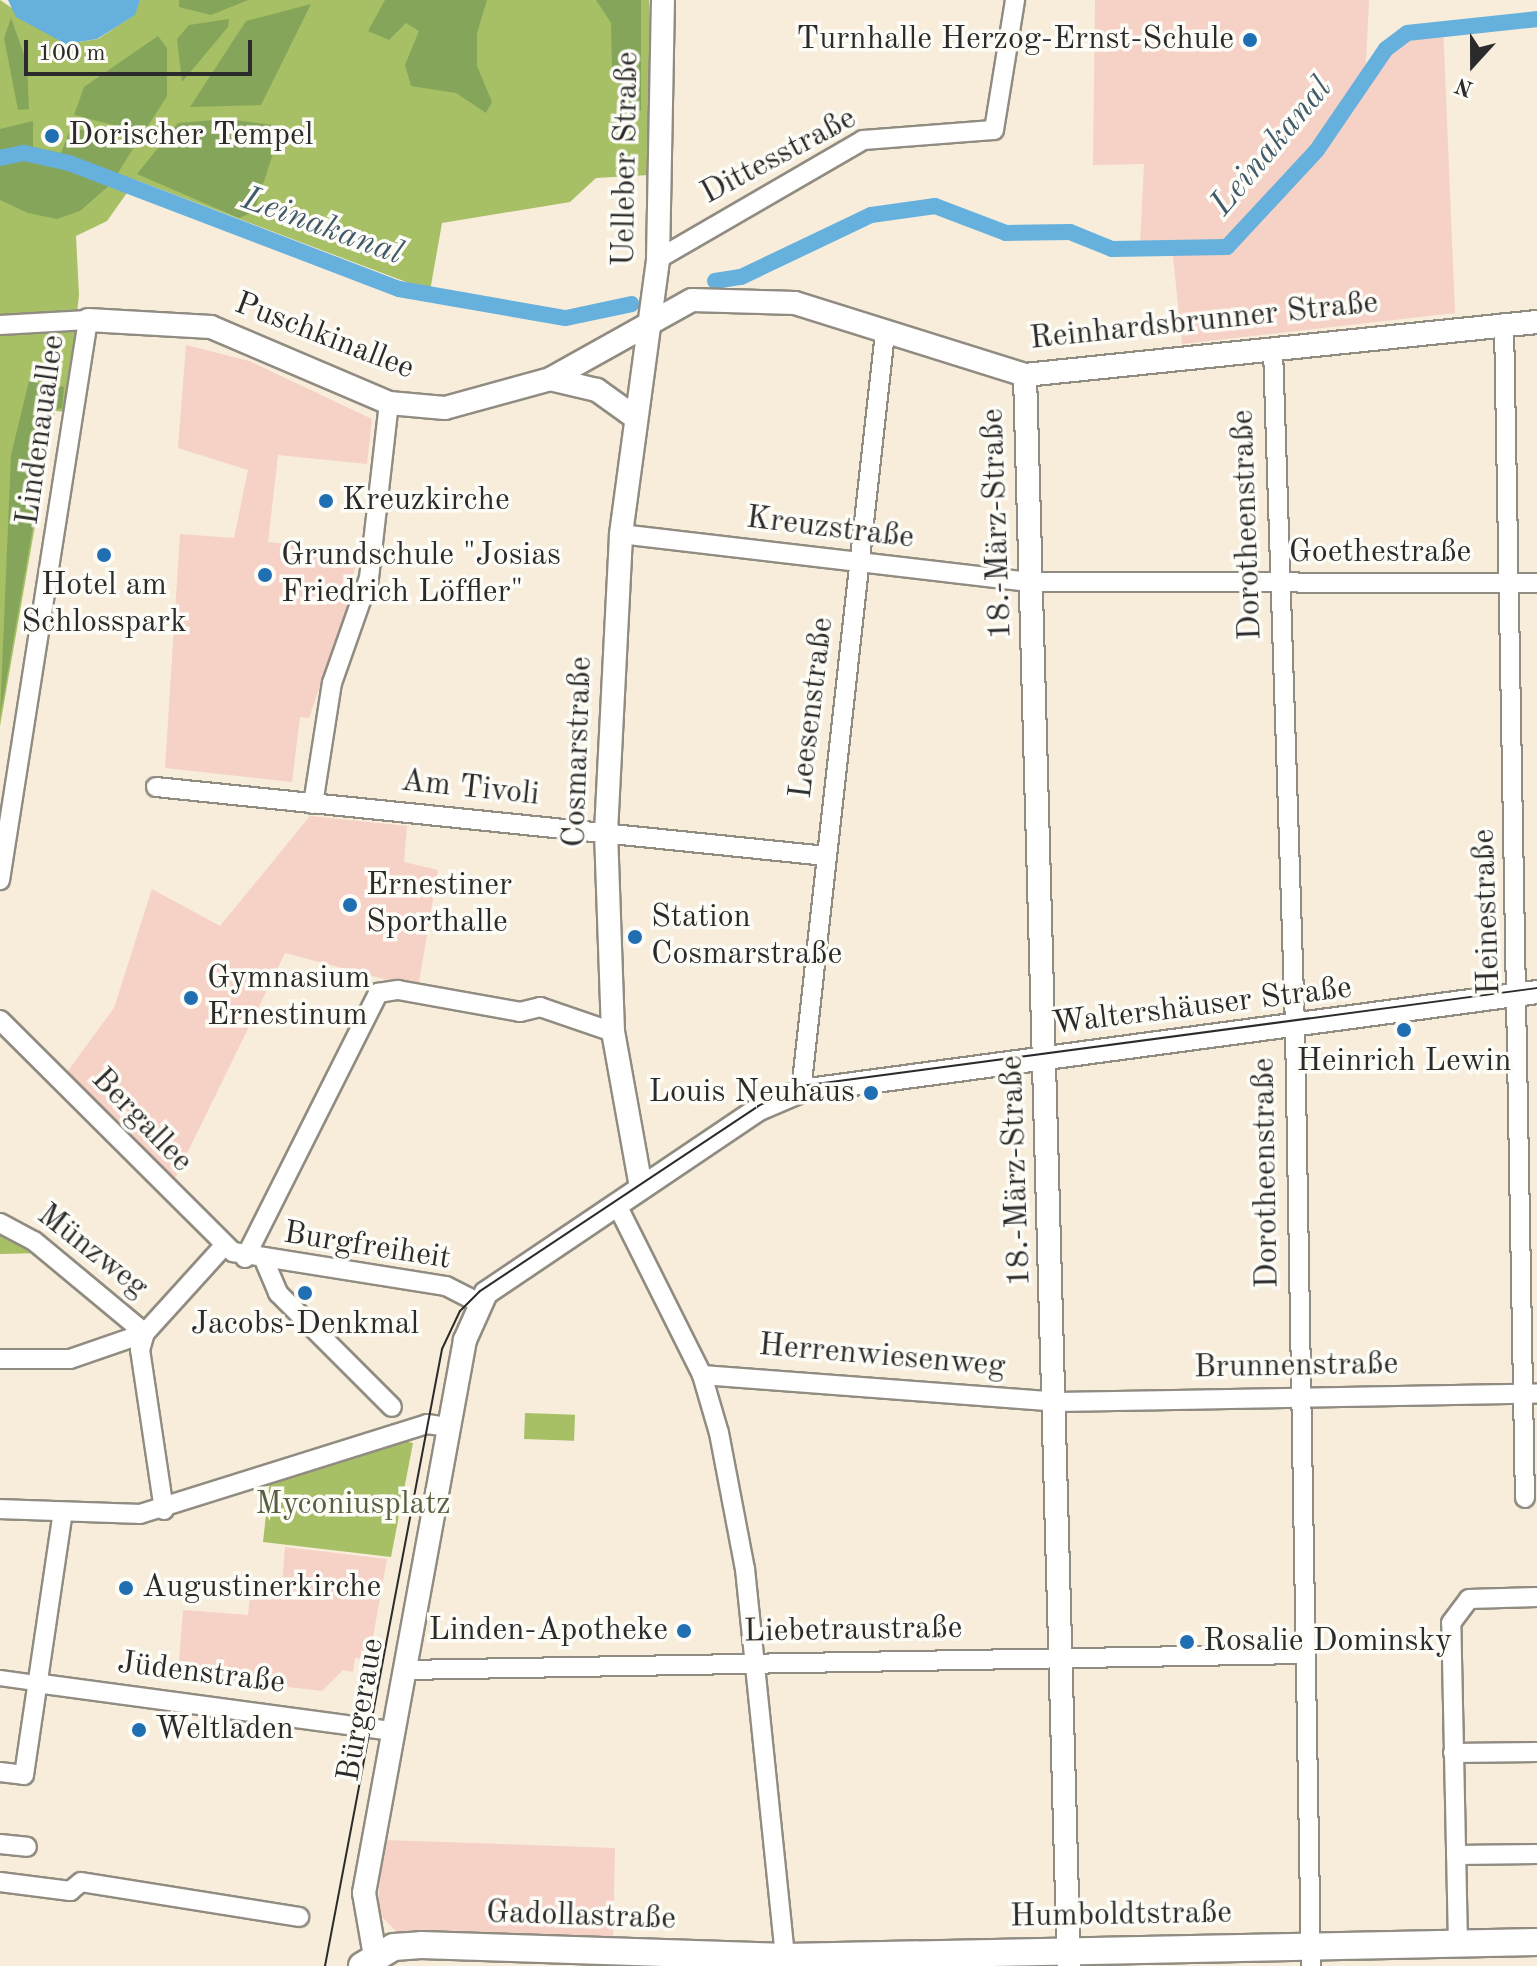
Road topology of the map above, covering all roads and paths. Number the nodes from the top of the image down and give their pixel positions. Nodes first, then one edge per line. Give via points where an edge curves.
1 (663, 0) edge
2 (1015, 0) edge
3 (658, 259) junction
4 (652, 319) junction
5 (88, 320) junction
6 (1537, 322) edge
7 (1504, 323) junction
8 (0, 325) edge
9 (885, 332) junction
10 (1273, 349) junction
11 (1025, 375) junction
12 (550, 379) junction
13 (389, 403) junction
14 (633, 416) junction
15 (621, 534) junction
16 (860, 563) junction
17 (1031, 582) junction
18 (1280, 583) junction
19 (1511, 583) junction
20 (1537, 583) edge
21 (156, 787) dead end
22 (313, 804) junction
23 (606, 832) junction
24 (826, 856) junction
25 (0, 880) edge
26 (1529, 993) edge
27 (0, 1020) edge
28 (1295, 1028) junction
29 (613, 1032) junction
30 (1046, 1060) junction
31 (801, 1091) junction
32 (641, 1187) junction
33 (616, 1203) junction
34 (0, 1223) edge
35 (224, 1246) junction
36 (245, 1258) junction
37 (265, 1262) junction
38 (477, 1302) junction
39 (145, 1333) junction
40 (0, 1359) edge
41 (702, 1375) junction
42 (1530, 1394) edge
43 (1301, 1395) junction
44 (1057, 1402) junction
45 (392, 1407) dead end
46 (449, 1427) junction
47 (1525, 1498) dead end
48 (0, 1509) edge
49 (164, 1510) junction
50 (63, 1512) junction
51 (1537, 1597) edge
52 (1304, 1654) junction
53 (1063, 1656) junction
54 (752, 1664) junction
55 (404, 1670) junction
56 (0, 1678) edge
57 (36, 1683) junction
58 (393, 1731) junction
59 (1537, 1752) edge
60 (1453, 1753) junction
61 (0, 1772) edge
62 (0, 1844) edge
63 (27, 1847) dead end
64 (1537, 1854) edge
65 (1456, 1855) junction
66 (0, 1882) edge
67 (299, 1917) dead end
68 (1537, 1942) edge
69 (1458, 1944) junction
70 (1311, 1956) edge
71 (1069, 1959) edge
72 (369, 1961) edge
73 (786, 1961) edge

1 - 3 street, Uelleber Straße
2 - 3 street, Dittesstraße via 994,130 863,140
3 - 4 street, Uelleber Straße
4 - 9 street, Reinhardsbrunner Straße via 692,300 756,300 806,306
4 - 12 street, Puschkinallee
4 - 14 street, Cosmarstraße
5 - 8 street, Puschkinallee
5 - 13 street, Puschkinallee via 211,327
5 - 25 street, Lindenauallee
6 - 7 street, Reinhardsbrunner Straße
7 - 10 street, Reinhardsbrunner Straße
7 - 19 street, Heinestraße
9 - 11 street, Reinhardsbrunner Straße
9 - 16 street, Leesenstraße
10 - 11 street, Reinhardsbrunner Straße
10 - 18 street, Dorotheenstraße
11 - 17 street, 18.-März-Straße
12 - 13 street, Puschkinallee via 463,406
12 - 14 street via 597,390
13 - 22 street via 369,578 332,683
14 - 15 street, Cosmarstraße
15 - 16 street, Kreuzstraße
15 - 23 street, Cosmarstraße
16 - 17 street, Kreuzstraße
16 - 24 street, Leesenstraße
17 - 18 street, Goethestraße
17 - 30 street, 18.-März-Straße
18 - 19 street, Goethestraße
18 - 28 street, Dorotheenstraße
19 - 20 street, Goethestraße
19 - 26 street, Heinestraße
21 - 22 street, Am Tivoli
22 - 23 street, Am Tivoli
23 - 24 street, Am Tivoli
23 - 29 street, Cosmarstraße
24 - 31 street, Leesenstraße
26 - 28 street, Waltershäuser Straße
26 - 42 street, Heinestraße
27 - 35 street, Bergallee
28 - 30 street, Waltershäuser Straße
28 - 43 street, Dorotheenstraße
29 - 32 street, Cosmarstraße
29 - 36 street via 540,1007 520,1012 398,990 378,993
30 - 31 street, Waltershäuser Straße
30 - 44 street, 18.-März-Straße
31 - 32 street, Waltershäuser Straße via 759,1109
32 - 33 street, Waltershäuser Straße
33 - 38 street, Waltershäuser Straße
33 - 41 street
34 - 39 street, Münzweg via 34,1241
35 - 36 street, Bergallee
35 - 39 street
36 - 37 street, Burgfreiheit
37 - 38 street, Burgfreiheit via 446,1286
37 - 45 street via 278,1293
38 - 46 street, Bürgeraue
39 - 40 street via 70,1359
39 - 49 street via 138,1361
41 - 44 street, Herrenwiesenweg
41 - 54 street via 740,1541
42 - 43 street, Brunnenstraße
42 - 47 street, Heinestraße
43 - 44 street, Brunnenstraße
43 - 52 street, Dorotheenstraße
44 - 53 street, 18.-März-Straße
46 - 49 street via 427,1424
46 - 55 street, Bürgeraue
48 - 50 street
49 - 50 street
50 - 57 street
51 - 60 street via 1469,1599 1455,1612
52 - 53 street, Liebetraustraße
52 - 70 street, Dorotheenstraße
53 - 54 street, Liebetraustraße
53 - 71 street, 18.-März-Straße
54 - 55 street, Liebetraustraße
54 - 73 street
55 - 58 street, Bürgeraue
56 - 57 street, Jüdenstraße
57 - 58 street, Jüdenstraße
57 - 61 street via 24,1775
58 - 72 street, Bürgeraue via 363,1904
59 - 60 street
60 - 65 street
62 - 63 street
64 - 65 street
65 - 69 street
66 - 67 street via 70,1891 81,1882
68 - 69 main road, Humboldtstraße
69 - 70 main road, Humboldtstraße
70 - 71 main road, Humboldtstraße
71 - 73 main road, Humboldtstraße
72 - 73 main road, Gadollastraße via 421,1945

